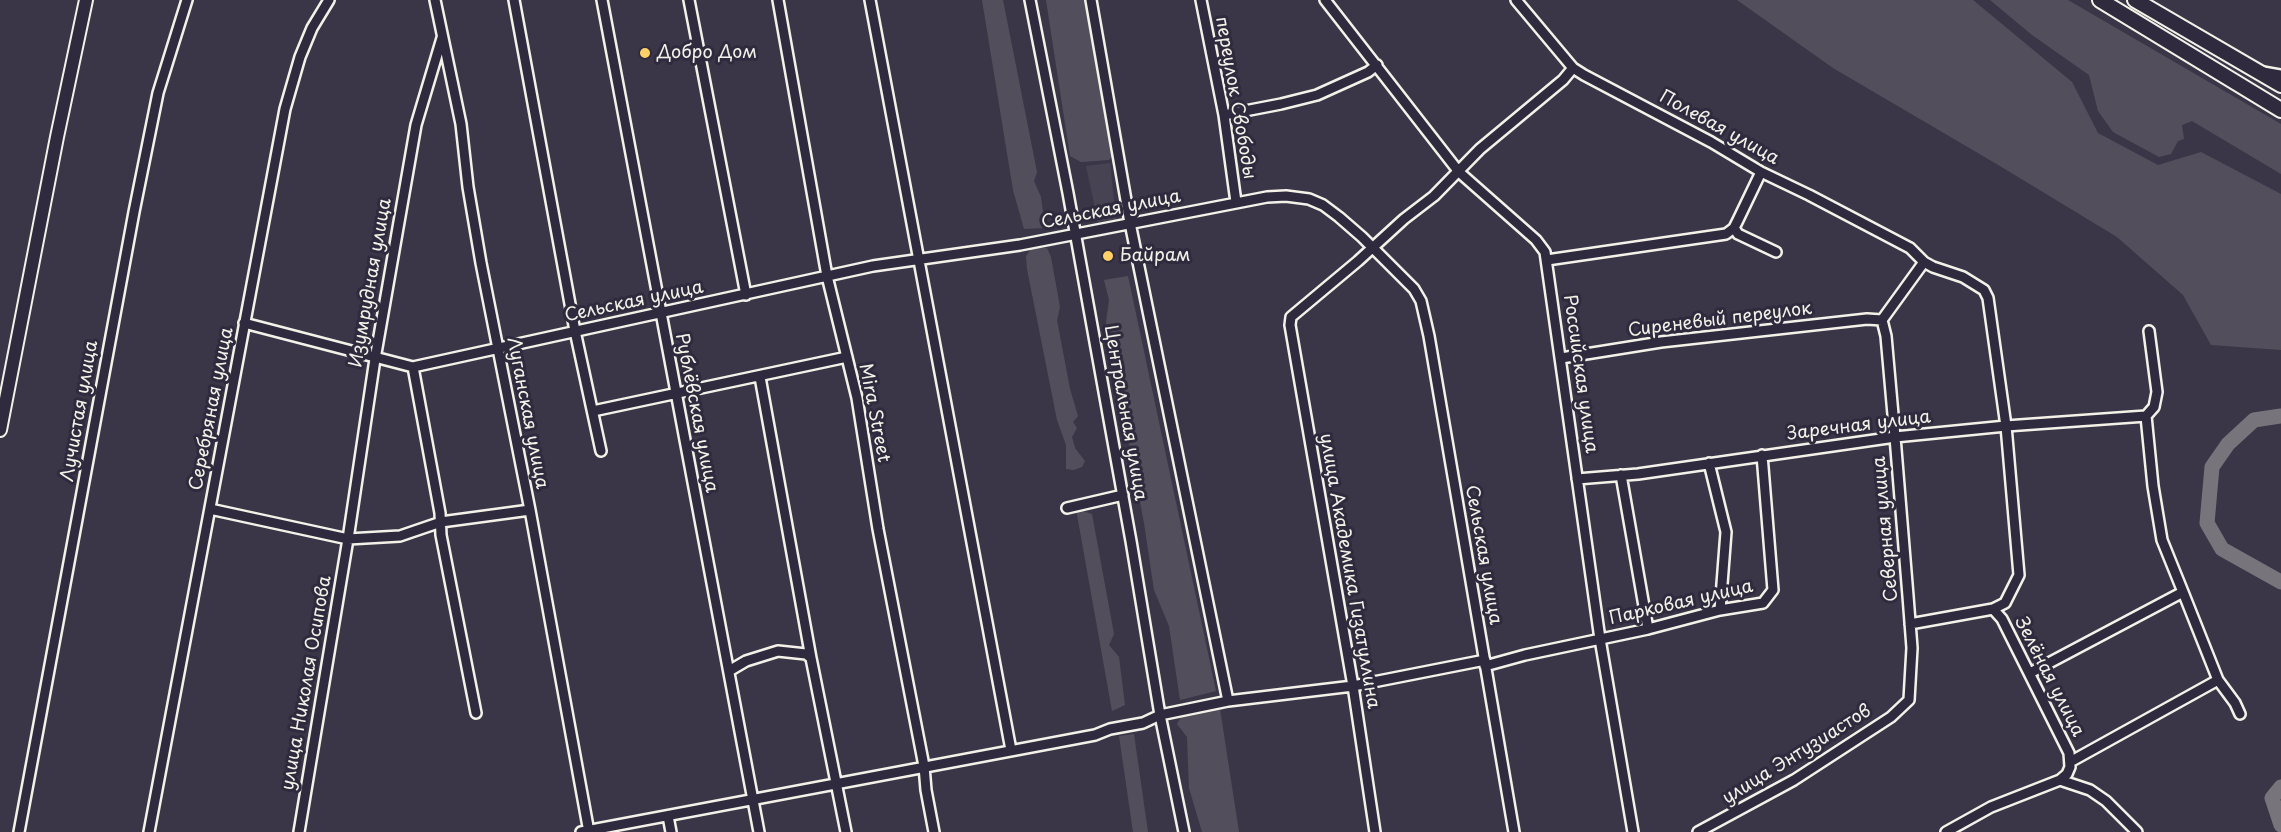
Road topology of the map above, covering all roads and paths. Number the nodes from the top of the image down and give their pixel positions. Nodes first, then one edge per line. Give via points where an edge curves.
1 (87, 0) edge
2 (188, 0) edge
3 (329, 0) edge
4 (435, 0) edge
5 (514, 0) edge
6 (602, 0) edge
7 (689, 0) edge
8 (778, 0) edge
9 (870, 0) edge
10 (1030, 0) edge
11 (1091, 0) edge
12 (1201, 0) edge
13 (1325, 0) edge
14 (1516, 0) edge
15 (2100, 0) edge
16 (2135, 0) edge
17 (443, 35) junction
18 (1377, 65) junction
19 (1574, 68) junction
20 (2259, 72) junction
21 (2281, 75) edge
22 (2281, 86) edge
23 (2281, 110) edge
24 (1224, 115) junction
25 (1459, 172) junction
26 (1761, 172) junction
27 (1236, 202) junction
28 (1130, 223) junction
29 (1734, 228) junction
30 (1075, 233) junction
31 (1371, 247) junction
32 (1776, 252) dead end
33 (918, 259) junction
34 (1548, 260) junction
35 (1924, 262) junction
36 (827, 276) junction
37 (746, 294) junction
38 (660, 313) junction
39 (1882, 320) junction
40 (244, 323) junction
41 (575, 331) junction
42 (2149, 331) dead end
43 (498, 350) junction
44 (847, 357) junction
45 (1561, 358) junction
46 (375, 359) junction
47 (413, 368) junction
48 (760, 377) junction
49 (676, 395) junction
50 (593, 411) junction
51 (2146, 416) junction
52 (2006, 426) junction
53 (0, 430) edge
54 (1895, 437) junction
55 (601, 451) dead end
56 (1762, 455) junction
57 (1709, 463) junction
58 (1621, 475) junction
59 (1577, 479) junction
60 (1123, 495) junction
61 (1067, 508) dead end
62 (210, 509) junction
63 (530, 510) junction
64 (441, 522) junction
65 (348, 539) junction
66 (2182, 592) junction
67 (1993, 609) junction
68 (1720, 610) junction
69 (1910, 624) junction
70 (1648, 629) junction
71 (1600, 639) junction
72 (812, 658) junction
73 (1485, 663) junction
74 (729, 671) junction
75 (2030, 673) junction
76 (2218, 680) junction
77 (1353, 686) junction
78 (1909, 700) joint
79 (1228, 701) junction
80 (476, 713) dead end
81 (2240, 714) dead end
82 (1160, 715) junction
83 (1011, 750) junction
84 (2070, 762) junction
85 (924, 766) junction
86 (2060, 780) junction
87 (837, 783) junction
88 (753, 800) junction
89 (668, 816) junction
90 (2133, 830) edge
91 (19, 832) edge
92 (149, 832) edge
93 (299, 832) edge
94 (586, 832) edge
95 (671, 832) edge
96 (759, 832) edge
97 (846, 832) edge
98 (934, 832) edge
99 (1184, 832) edge
100 (1376, 832) edge
101 (1514, 832) edge
102 (1633, 832) edge
103 (1698, 832) edge
104 (1946, 832) edge

1 - 53 main road
2 - 91 street, Лучистая улица via 158,93
3 - 40 street, Серебряная улица via 304,47 285,109
4 - 17 street, Луганская улица
5 - 41 street
6 - 38 street, Рублёвская улица
7 - 37 street
8 - 36 street, Mira Street
9 - 33 street
10 - 30 street, Центральная улица
11 - 28 street
12 - 24 street, переулок Свободы
13 - 18 street, Российская улица
14 - 19 street, Полевая улица
15 - 23 highway
16 - 20 highway
17 - 43 street, Луганская улица
17 - 46 street, Изумрудная улица via 416,125
18 - 24 street via 1317,95
18 - 25 street, Российская улица
19 - 25 street
19 - 26 street, Полевая улица
20 - 21 street
20 - 22 highway
24 - 27 street, переулок Свободы
25 - 31 street
25 - 34 street, Российская улица via 1536,240
26 - 29 street
26 - 35 street, Полевая улица via 1910,248
27 - 28 street, Сельская улица
27 - 31 street, Сельская улица via 1286,196 1309,199 1339,217
28 - 30 street, Сельская улица
28 - 79 street
29 - 32 street via 1738,234
29 - 34 street via 1716,237
30 - 33 street, Сельская улица
30 - 60 street, Центральная улица
31 - 73 street, Сельская улица via 1414,289 1421,301
31 - 77 street, улица Академика Гизатуллина via 1291,317 1290,325
33 - 36 street, Сельская улица
33 - 83 street
34 - 45 street, Российская улица
35 - 39 street
35 - 52 street, Полевая улица via 1974,281 1988,298
36 - 37 street, Сельская улица
36 - 44 street, Mira Street
37 - 38 street, Сельская улица
38 - 41 street, Сельская улица
38 - 49 street, Рублёвская улица
39 - 45 street, Сиреневый переулок via 1672,341
39 - 54 street, Северная улица
40 - 46 street, Сельская улица
40 - 62 street, Серебряная улица
41 - 43 street, Сельская улица
41 - 50 street
42 - 51 street via 2157,393 2154,407
43 - 47 street, Сельская улица
43 - 63 street, Луганская улица
44 - 48 street
44 - 85 street, Mira Street
45 - 59 street, Российская улица
46 - 47 street, Сельская улица
46 - 65 street, Изумрудная улица
47 - 64 street
48 - 49 street
48 - 72 street
49 - 50 street
49 - 74 street, Рублёвская улица
50 - 55 street
51 - 52 street, Заречная улица
51 - 66 street via 2163,540
52 - 54 street, Заречная улица
52 - 67 street, Полевая улица via 2019,575 2005,603
54 - 56 street, Заречная улица
54 - 69 street, Северная улица
56 - 57 street, Заречная улица
56 - 68 street, Парковая улица via 1773,590 1763,603
57 - 58 street, Заречная улица
57 - 68 street via 1726,532
58 - 59 street, Заречная улица
58 - 70 street
59 - 71 street, Российская улица
60 - 61 street
60 - 82 street, Центральная улица
62 - 65 street
62 - 92 street, Серебряная улица
63 - 64 street
63 - 94 street, Луганская улица
64 - 65 street via 400,536
64 - 80 street
65 - 93 street, улица Николая Осипова
66 - 75 street
66 - 76 street
67 - 69 street
67 - 75 street, Зелёная улица
68 - 70 street, Парковая улица
69 - 78 street, Северная улица
70 - 71 street, Парковая улица
71 - 73 street, Парковая улица
71 - 102 street, Российская улица
72 - 74 street via 778,651
72 - 87 street
73 - 77 street, Парковая улица
73 - 101 street, Сельская улица
74 - 88 street, Рублёвская улица
75 - 84 street, Зелёная улица
76 - 81 street
76 - 84 street
77 - 79 street, Парковая улица
77 - 100 street, улица Академика Гизатуллина
78 - 103 street, улица Энтузиастов via 1891,717 1794,780
79 - 82 street, Парковая улица
82 - 83 street, Парковая улица via 1095,735
82 - 99 street, Центральная улица
83 - 85 street, Парковая улица
84 - 86 street via 2067,774
85 - 87 street, Парковая улица
85 - 98 street, Mira Street
86 - 90 street via 2090,790
86 - 104 street via 1990,807
87 - 88 street, Парковая улица
87 - 97 street
88 - 89 street, Парковая улица
88 - 96 street, Рублёвская улица
89 - 94 street, Парковая улица
89 - 95 street

